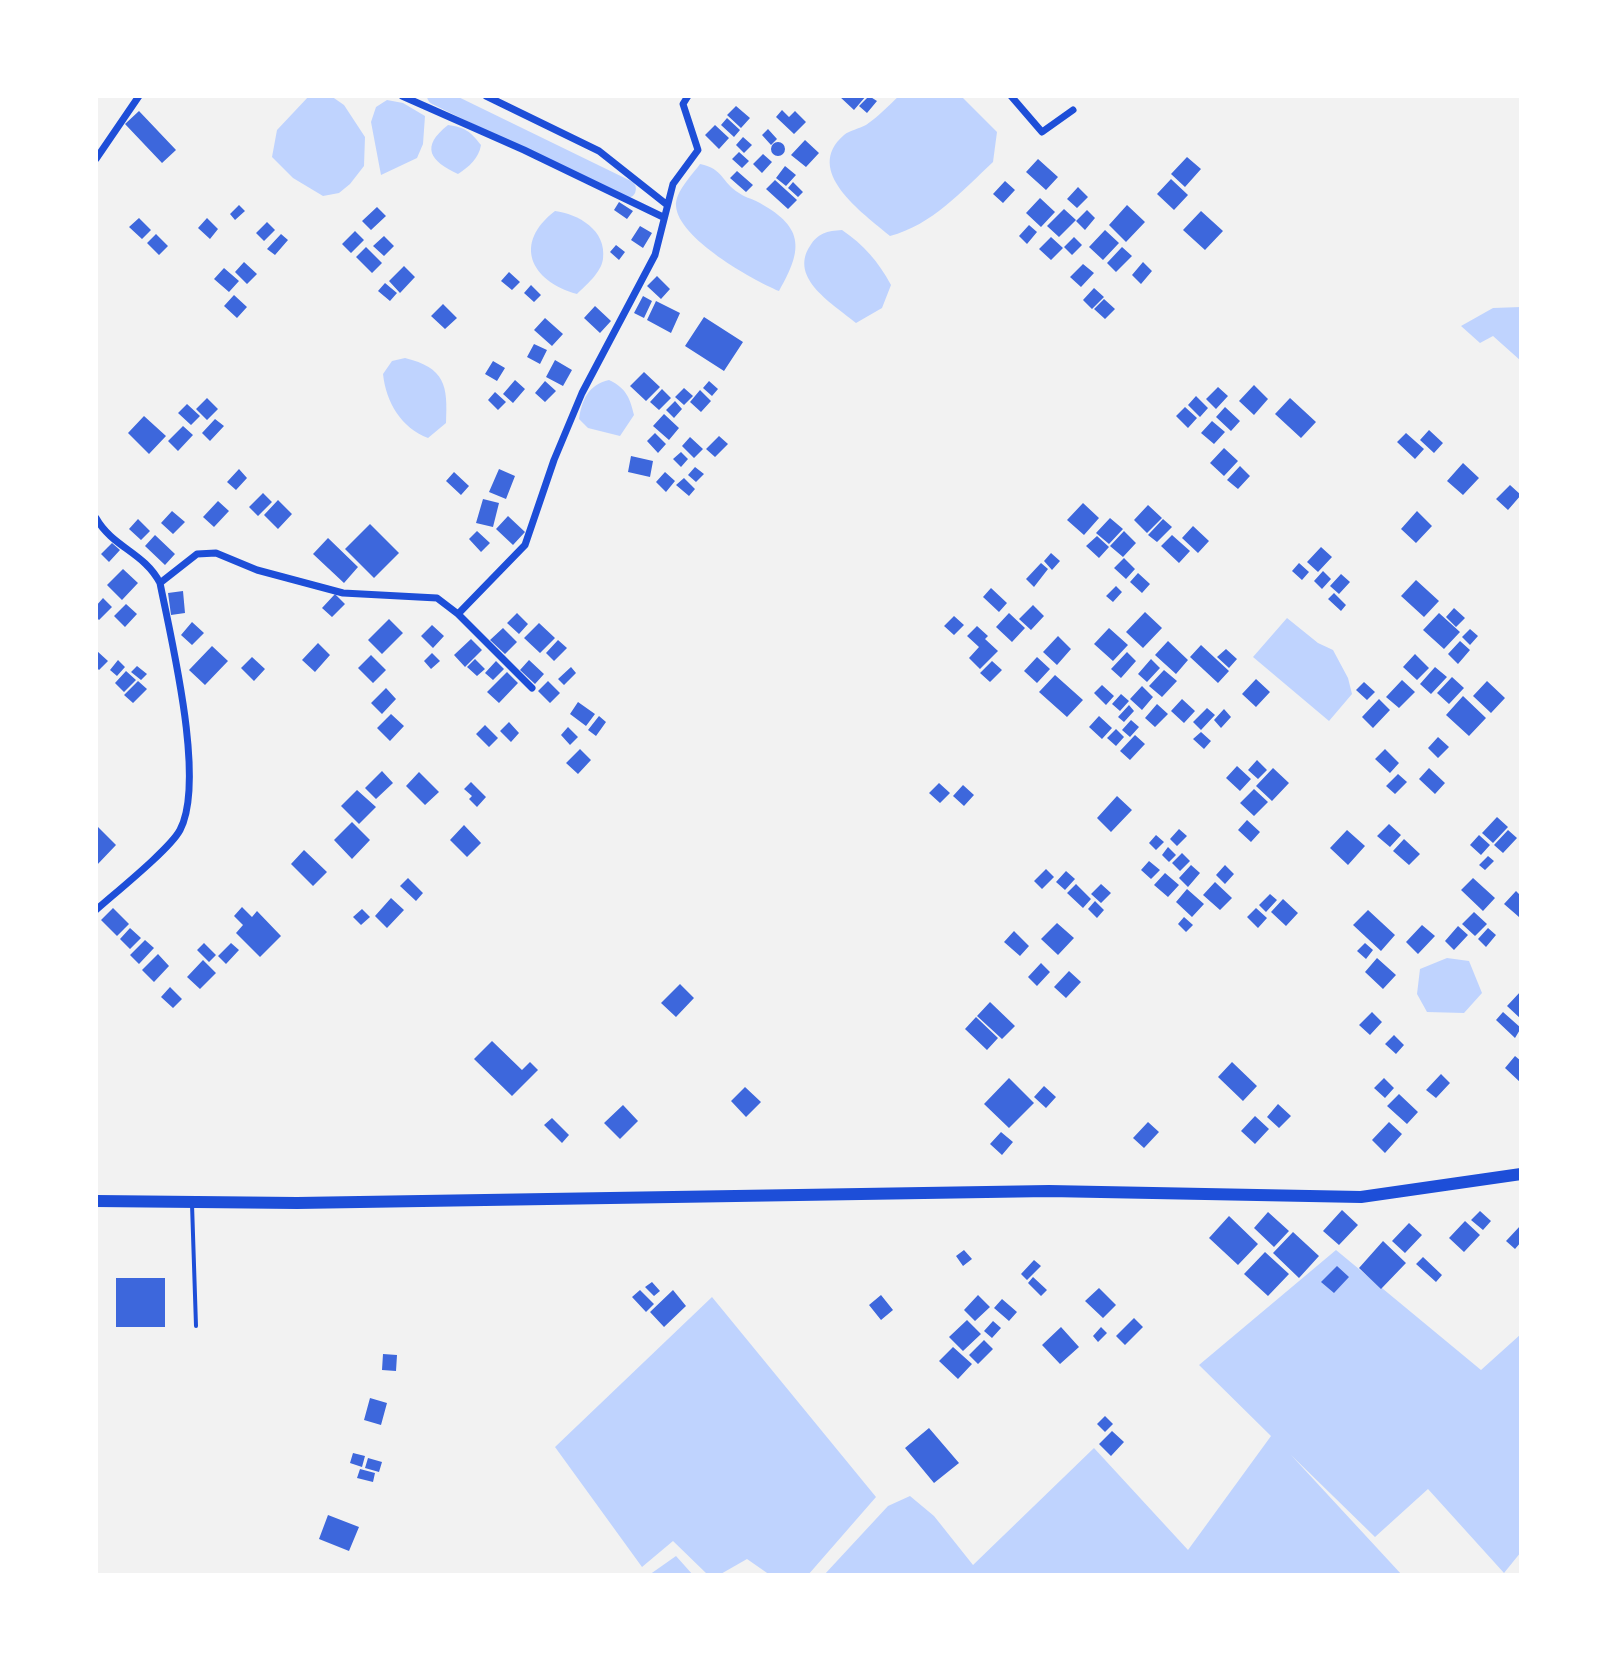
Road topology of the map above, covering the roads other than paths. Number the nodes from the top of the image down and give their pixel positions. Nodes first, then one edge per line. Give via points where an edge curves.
1 (139, 96) edge
2 (402, 96) edge
3 (486, 96) edge
4 (688, 96) edge
5 (1011, 96) edge
6 (1073, 110) dead end
7 (96, 159) edge
8 (666, 204) junction
9 (663, 217) junction
10 (96, 518) edge
11 (160, 583) junction
12 (458, 614) junction
13 (532, 688) dead end
14 (96, 910) edge
15 (1521, 1174) edge
16 (96, 1201) edge
17 (192, 1202) junction
18 (196, 1326) dead end

1 - 7 street
2 - 9 street
3 - 8 street via 599,151
4 - 8 street via 683,104 698,150 673,184
5 - 6 street via 1042,132
8 - 9 street
9 - 12 street via 655,255 582,393 525,545
10 - 11 street via 105,534 152,567
11 - 12 street via 197,554 216,553 343,593 437,598
11 - 14 street via 183,701 190,794 180,831
12 - 13 street
15 - 17 highway via 1361,1197 1049,1191
16 - 17 highway
17 - 18 lane

